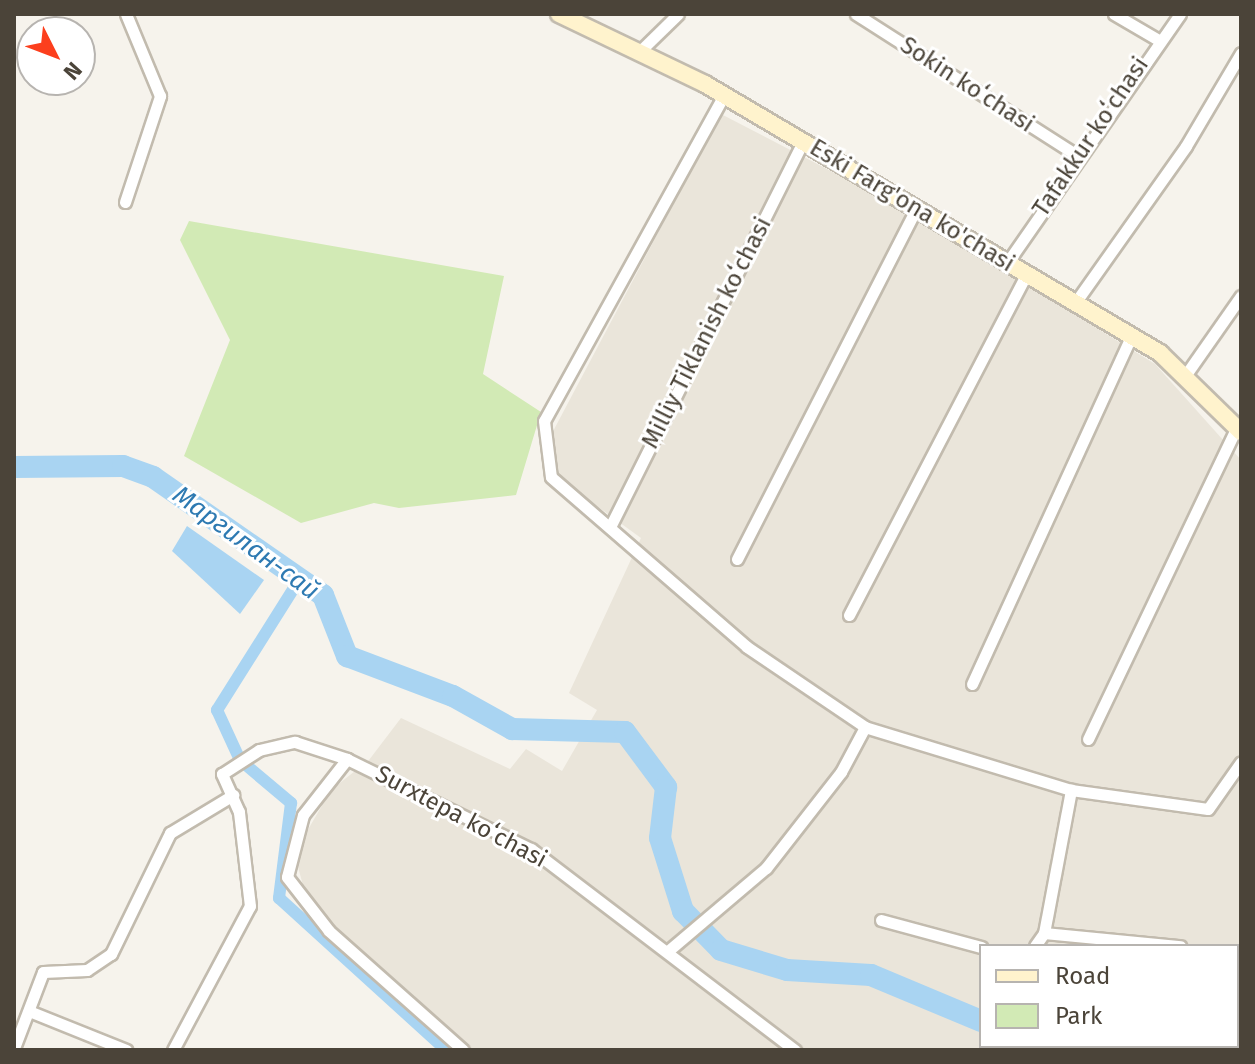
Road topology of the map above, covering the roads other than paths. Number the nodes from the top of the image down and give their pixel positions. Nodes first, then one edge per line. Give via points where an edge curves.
1 (126, 14) edge
2 (559, 14) edge
3 (678, 14) edge
4 (856, 14) edge
5 (1114, 14) edge
6 (1180, 14) edge
7 (1157, 39) junction
8 (639, 52) junction
9 (1241, 53) edge
10 (724, 95) junction
11 (803, 141) junction
12 (1078, 156) junction
13 (125, 202) dead end
14 (917, 207) junction
15 (1007, 263) junction
16 (1026, 275) junction
17 (1241, 296) edge
18 (1075, 303) junction
19 (1131, 336) junction
20 (1187, 373) junction
21 (1239, 429) edge
22 (611, 525) junction
23 (737, 559) dead end
24 (849, 615) dead end
25 (972, 684) dead end
26 (865, 727) junction
27 (1088, 739) dead end
28 (347, 759) junction
29 (1241, 762) edge
30 (1071, 790) junction
31 (233, 795) junction
32 (881, 920) dead end
33 (1044, 933) junction
34 (1036, 944) edge
35 (1159, 944) edge
36 (979, 946) edge
37 (668, 951) junction
38 (29, 1011) junction
39 (14, 1048) edge
40 (126, 1050) edge
41 (173, 1050) edge
42 (463, 1050) edge
43 (794, 1050) edge

1 - 13 street via 160,96
2 - 8 main road, Eski Farg'ona ko'chasi
3 - 8 street
4 - 12 street, Sokin koʻchasi
5 - 7 street
6 - 7 street, Tafakkur koʻchasi
7 - 12 street, Tafakkur koʻchasi
8 - 10 main road, Eski Farg'ona ko'chasi
9 - 18 street via 1186,146
10 - 11 main road, Eski Farg'ona ko'chasi
10 - 22 street via 544,421 551,477
11 - 14 main road, Eski Farg'ona ko'chasi
11 - 22 street, Milliy Tiklanish koʻchasi
12 - 15 street, Tafakkur koʻchasi
14 - 15 main road, Eski Farg'ona ko'chasi
14 - 23 street
15 - 16 main road, Eski Farg'ona ko'chasi
16 - 18 main road, Eski Farg'ona ko'chasi
16 - 24 street
17 - 20 street
18 - 19 main road, Eski Farg'ona ko'chasi
19 - 20 main road, Eski Farg'ona ko'chasi
19 - 25 street
20 - 21 main road, Eski Farg'ona ko'chasi
21 - 27 street
22 - 26 street via 747,647
26 - 30 street via 953,760
26 - 37 street via 803,824 702,926
28 - 31 street, Surxtepa koʻchasi via 295,742 253,753 222,774
28 - 37 street, Surxtepa koʻchasi via 531,849
28 - 42 street via 303,815 287,877 329,931
29 - 30 street via 1208,809
30 - 33 street
31 - 38 street via 170,833 111,954 87,970 43,972
31 - 41 street via 250,906
32 - 36 street
33 - 34 street
33 - 35 street
37 - 43 street, Surxtepa koʻchasi
38 - 39 street
38 - 40 street

